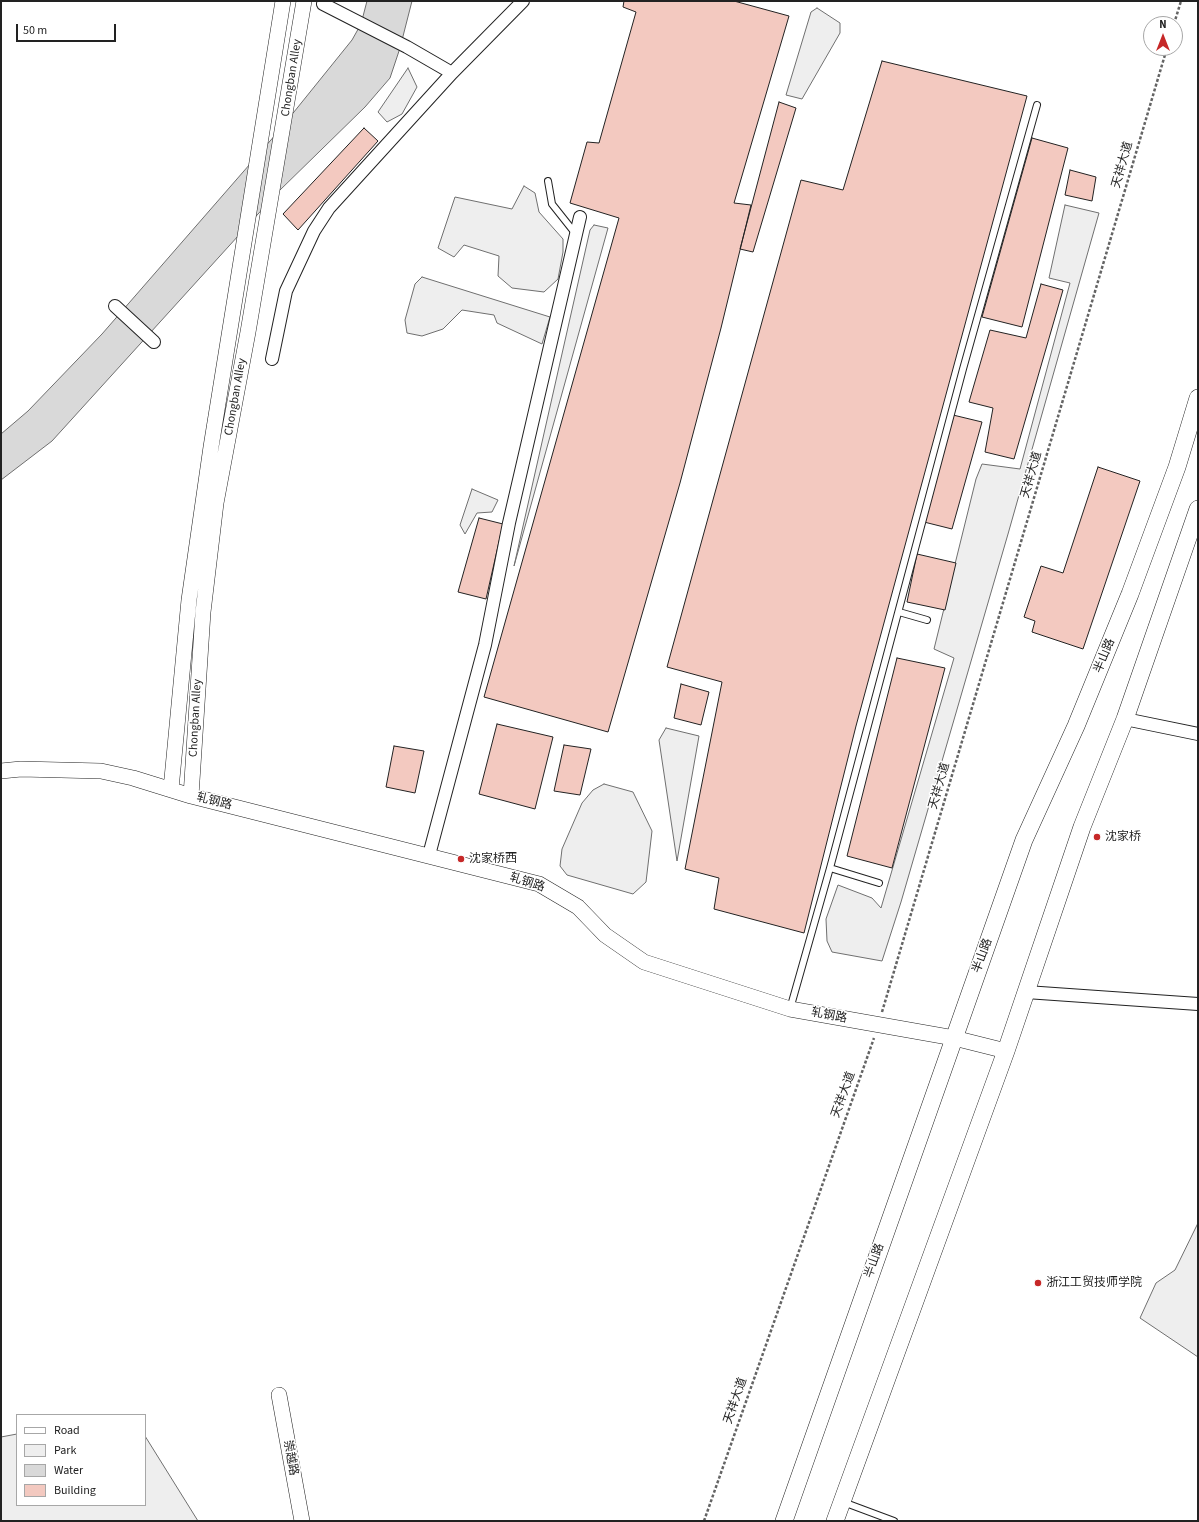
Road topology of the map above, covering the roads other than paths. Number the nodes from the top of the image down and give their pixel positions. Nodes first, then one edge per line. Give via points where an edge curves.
1 (283, 1) edge
2 (304, 1) edge
3 (523, 1) edge
4 (322, 4) dead end
5 (452, 73) junction
6 (1037, 105) dead end
7 (548, 181) dead end
8 (580, 217) dead end
9 (575, 233) junction
10 (115, 306) dead end
11 (154, 342) dead end
12 (272, 359) dead end
13 (1198, 398) edge
14 (1198, 508) edge
15 (898, 612) junction
16 (927, 620) dead end
17 (1125, 719) junction
18 (1198, 734) edge
19 (1, 771) edge
20 (171, 789) junction
21 (191, 796) junction
22 (429, 855) junction
23 (830, 868) junction
24 (879, 883) dead end
25 (1026, 992) junction
26 (1198, 1004) edge
27 (790, 1009) junction
28 (954, 1038) junction
29 (1006, 1051) junction
30 (279, 1395) dead end
31 (844, 1502) junction
32 (302, 1521) edge
33 (784, 1521) edge
34 (835, 1521) edge
35 (894, 1521) edge

1 - 20 street, Chongban Alley via 212,440 189,600
2 - 21 street, Chongban Alley via 213,531 200,649
3 - 5 street
4 - 5 street
5 - 12 street via 330,208 314,231 286,291
6 - 15 lane
7 - 9 lane via 552,204
8 - 9 street
9 - 22 street via 508,523 485,645
10 - 11 street
13 - 28 main road, 半山路 via 1177,467 1130,594 1076,726 1024,840
14 - 17 main road
15 - 16 lane
15 - 23 lane
17 - 18 street
17 - 25 main road via 1082,827
19 - 20 street, 轧钢路 via 101,771
20 - 21 street, 轧钢路
21 - 22 street, 轧钢路
22 - 27 street, 轧钢路 via 539,884 578,906 605,935 644,962
23 - 24 lane
23 - 27 lane
25 - 26 street
25 - 29 main road
27 - 28 street, 轧钢路
28 - 29 street, 轧钢路
28 - 33 main road, 半山路
29 - 31 main road
30 - 32 street, 崇越路
31 - 34 main road
31 - 35 lane

